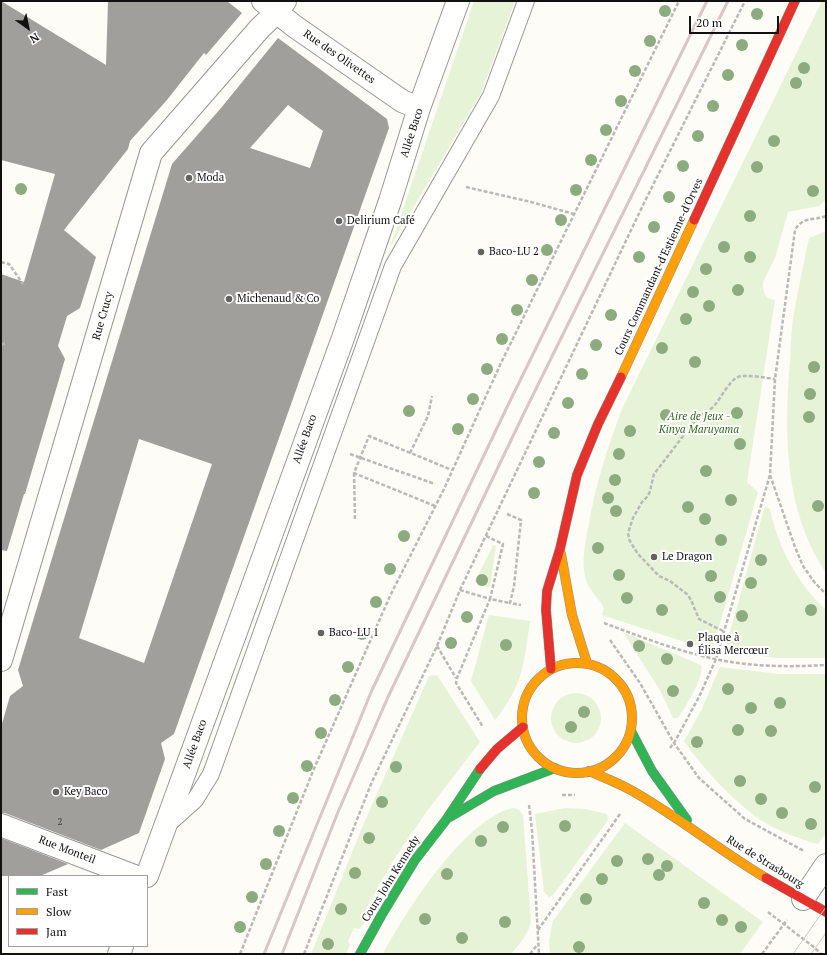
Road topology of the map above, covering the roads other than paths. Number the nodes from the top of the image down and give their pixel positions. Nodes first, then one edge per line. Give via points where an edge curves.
1 (458, 1) edge
2 (526, 1) edge
3 (795, 1) edge
4 (275, 5) edge
5 (419, 108) junction
6 (560, 549) junction
7 (1, 660) edge
8 (587, 663) junction
9 (551, 669) junction
10 (523, 727) junction
11 (631, 731) junction
12 (555, 768) junction
13 (589, 771) junction
14 (446, 820) junction
15 (1, 825) edge
16 (164, 827) junction
17 (693, 829) junction
18 (826, 865) edge
19 (131, 875) edge
20 (146, 875) edge
21 (803, 899) junction
22 (826, 912) edge
23 (360, 954) edge

1 - 5 street, Allée Baco
2 - 16 lane via 491,96 393,266 211,774 195,800
3 - 6 main road, Cours Commandant-d'Estienne-d'Orves via 598,424 578,475
4 - 5 street, Rue des Olivettes via 294,26 402,101
4 - 7 street, Rue Crucy via 260,28 151,153
5 - 16 street, Allée Baco via 343,338
6 - 8 main road, Cours Commandant-d'Estienne-d'Orves via 572,615
6 - 9 main road, Cours Commandant-d'Estienne-d'Orves via 548,591 546,610
8 - 9 main road via 574,662
8 - 11 main road via 604,669 618,680 628,696 632,713
9 - 10 main road via 540,677 525,700 522,713
10 - 12 main road via 526,740 534,752
10 - 14 main road, Cours John Kennedy via 496,749 475,775
11 - 13 main road via 616,757 604,766
11 - 17 main road, Rue de Strasbourg via 652,771
12 - 13 main road via 578,773
12 - 14 main road, Cours John Kennedy via 494,791
13 - 17 main road, Rue de Strasbourg via 635,792
14 - 23 main road, Cours John Kennedy via 416,860
15 - 19 street, Rue Monteil
16 - 20 street, Allée Baco
17 - 21 main road, Rue de Strasbourg via 739,862
18 - 21 street
21 - 22 main road, Rue de Strasbourg

